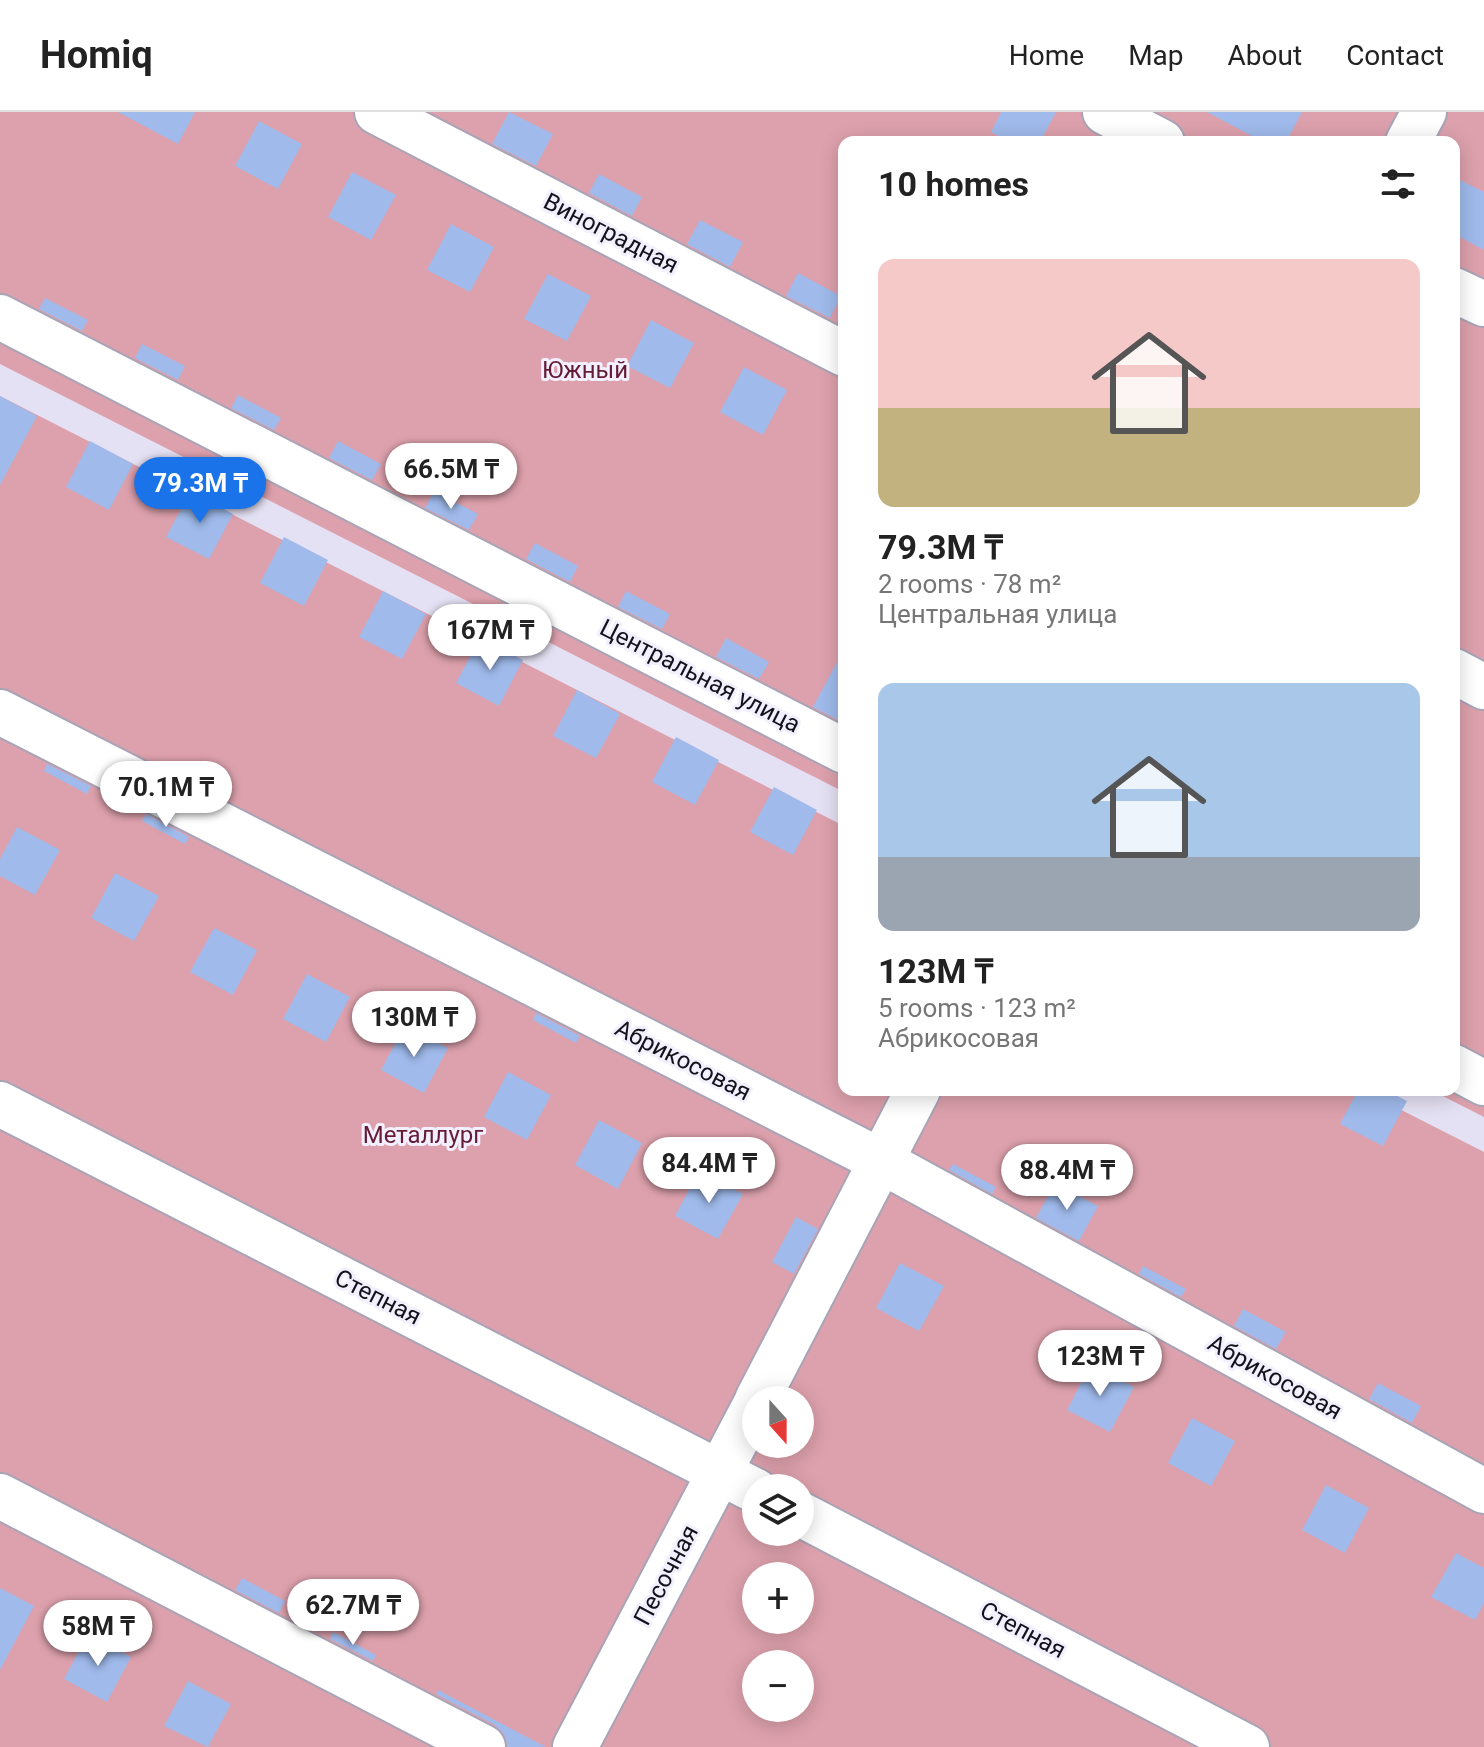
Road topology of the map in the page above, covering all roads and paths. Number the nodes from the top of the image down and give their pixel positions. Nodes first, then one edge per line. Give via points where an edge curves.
1 (377, 112) edge
2 (1105, 112) edge
3 (1424, 112) edge
4 (1151, 136) edge
5 (1411, 136) edge
6 (1460, 293) edge
7 (1484, 304) edge
8 (0, 317) edge
9 (838, 351) edge
10 (1460, 674) edge
11 (1484, 687) edge
12 (0, 712) edge
13 (838, 748) edge
14 (1460, 1070) edge
15 (1484, 1083) edge
16 (915, 1096) edge
17 (0, 1104) edge
18 (879, 1160) junction
19 (765, 1386) edge
20 (744, 1458) edge
21 (738, 1482) edge
22 (1484, 1491) edge
23 (0, 1496) edge
24 (814, 1521) edge
25 (483, 1747) edge
26 (575, 1747) edge
27 (1247, 1747) edge

1 - 9 street, Виноградная
2 - 4 street
3 - 5 street
6 - 7 street
8 - 13 street, Центральная улица
10 - 11 street
12 - 18 street, Абрикосовая
14 - 15 street
16 - 18 street, Песочная
17 - 21 street, Степная
18 - 19 street, Песочная
18 - 22 street, Абрикосовая
20 - 21 street, Песочная
21 - 26 street, Песочная
23 - 25 street
24 - 27 street, Степная

